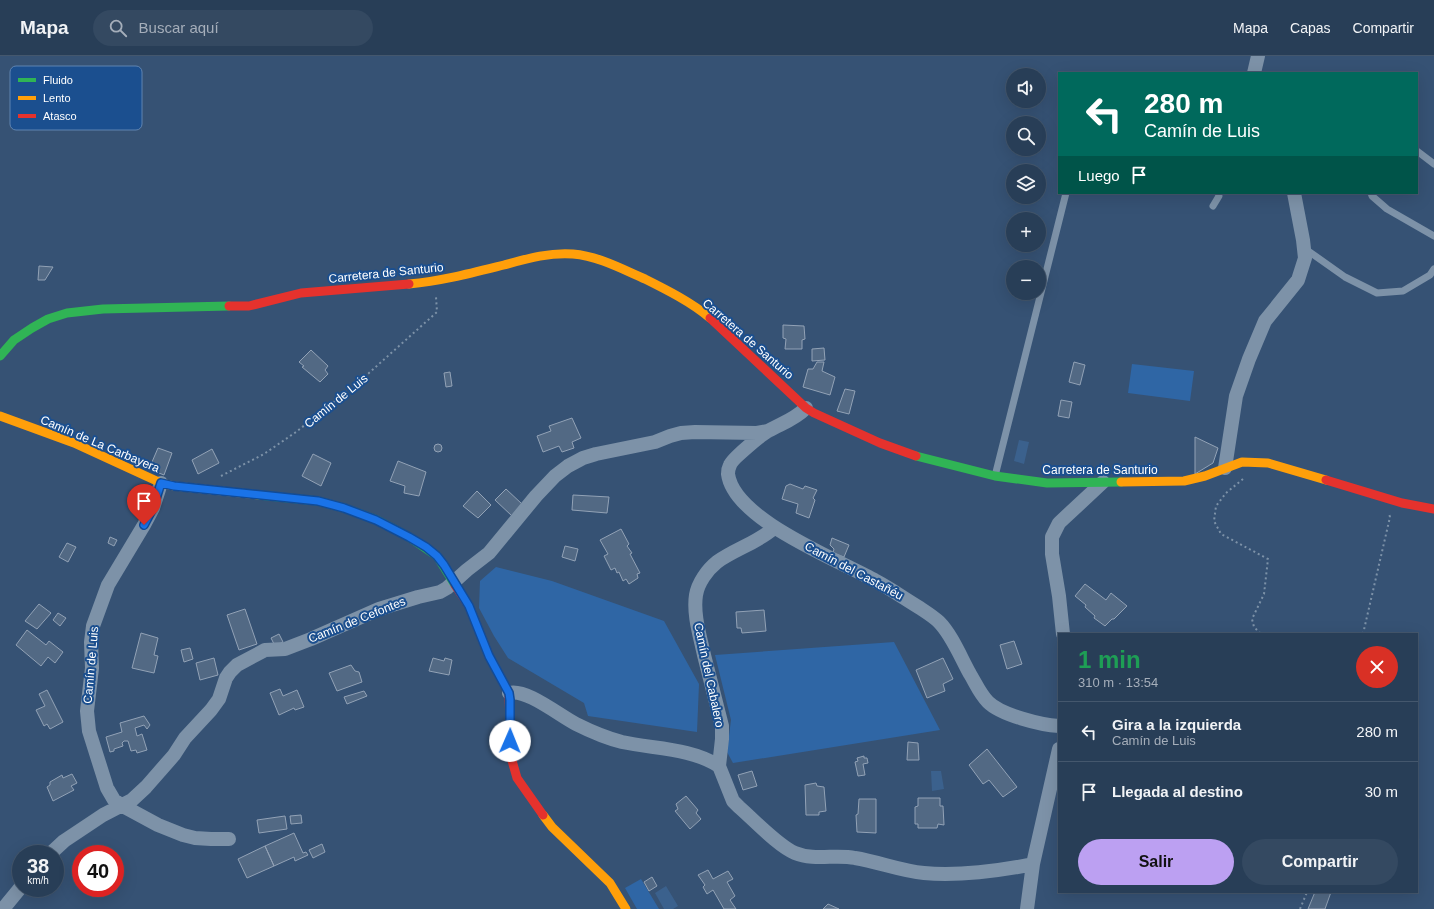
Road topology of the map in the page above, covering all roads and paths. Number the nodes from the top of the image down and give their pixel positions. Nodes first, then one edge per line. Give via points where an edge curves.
1 (1258, 56) edge
2 (1254, 72) edge
3 (1418, 151) edge
4 (1434, 164) edge
5 (1066, 194) edge
6 (1218, 194) edge
7 (1294, 194) edge
8 (1371, 194) edge
9 (1213, 206) dead end
10 (1434, 236) edge
11 (1304, 248) junction
12 (1434, 269) edge
13 (434, 282) junction
14 (0, 356) edge
15 (806, 408) junction
16 (0, 416) edge
17 (768, 431) junction
18 (1225, 468) junction
19 (995, 476) junction
20 (217, 478) dead end
21 (1244, 478) dead end
22 (1104, 482) junction
23 (161, 483) junction
24 (1434, 509) edge
25 (1389, 512) dead end
26 (774, 528) junction
27 (454, 582) junction
28 (1063, 633) edge
29 (1260, 633) edge
30 (1363, 633) edge
31 (509, 693) junction
32 (1058, 726) edge
33 (1058, 754) edge
34 (719, 766) junction
35 (121, 805) junction
36 (229, 839) dead end
37 (60, 845) edge
38 (1033, 864) junction
39 (1307, 893) edge
40 (14, 897) edge
41 (6, 908) edge
42 (626, 909) edge
43 (1027, 909) edge
44 (1300, 909) edge

1 - 2 street
3 - 4 lane
5 - 19 lane
6 - 9 lane
7 - 11 street
8 - 10 lane via 1387,209
11 - 12 lane via 1345,277 1377,293 1403,291 1430,275
11 - 18 street via 1305,258 1298,280 1265,321 1249,359 1236,396
13 - 14 street, Carretera de Santurio via 301,293 249,306 103,309 67,313 32,328 14,340
13 - 15 street, Carretera de Santurio via 540,256 573,254 596,259 651,282 683,299 707,316
13 - 20 path, Camín de Luis via 437,312 360,381 296,432 264,454
15 - 17 street, Camín del Castañéu via 798,416
15 - 19 street, Carretera de Santurio via 880,443 924,459
16 - 23 street, Camín de La Carbayera via 74,443
17 - 26 street, Camín del Castañéu via 734,459 728,472 738,495
17 - 27 street, Camín de Cefontes via 681,434 583,458 555,476 489,553
18 - 22 street, Carretera de Santurio via 1184,481
18 - 24 street, Carretera de Santurio via 1242,462 1268,463
19 - 22 street, Carretera de Santurio via 1047,484
21 - 29 path via 1226,493 1216,506 1214,521 1221,534 1268,559 1264,594 1252,619 1254,627
22 - 28 street via 1059,523 1052,537
23 - 27 street, Camín de La Carbayera via 318,501 344,508 376,520 426,547 437,556
23 - 35 street, Camín de Luis via 153,508 108,585 95,620 91,642 88,732 107,788 114,800
25 - 30 path via 1390,517
26 - 32 street, Camín del Castañéu via 877,581 939,622 980,693 989,703 1024,718
26 - 34 street, Camín del Cabalero via 760,539 716,563 699,585 696,595 699,634 722,726
27 - 31 street, Camín de La Carbayera via 469,606 489,656
27 - 35 street, Camín de Cefontes via 440,592 418,596 379,609 285,649 265,650 237,665 226,678 219,699 185,738 174,755 146,787 132,800
31 - 34 street via 533,698 576,724 609,738 695,755
31 - 42 street, Camín de La Carbayera via 511,757 517,778 552,827 610,883
33 - 38 street
34 - 38 street, Camín del Cabalero via 739,807 785,848 804,856 854,857 923,873 952,874
35 - 36 street via 183,836
35 - 37 street, Camín de Cefontes
38 - 43 street
39 - 44 path
40 - 41 street

